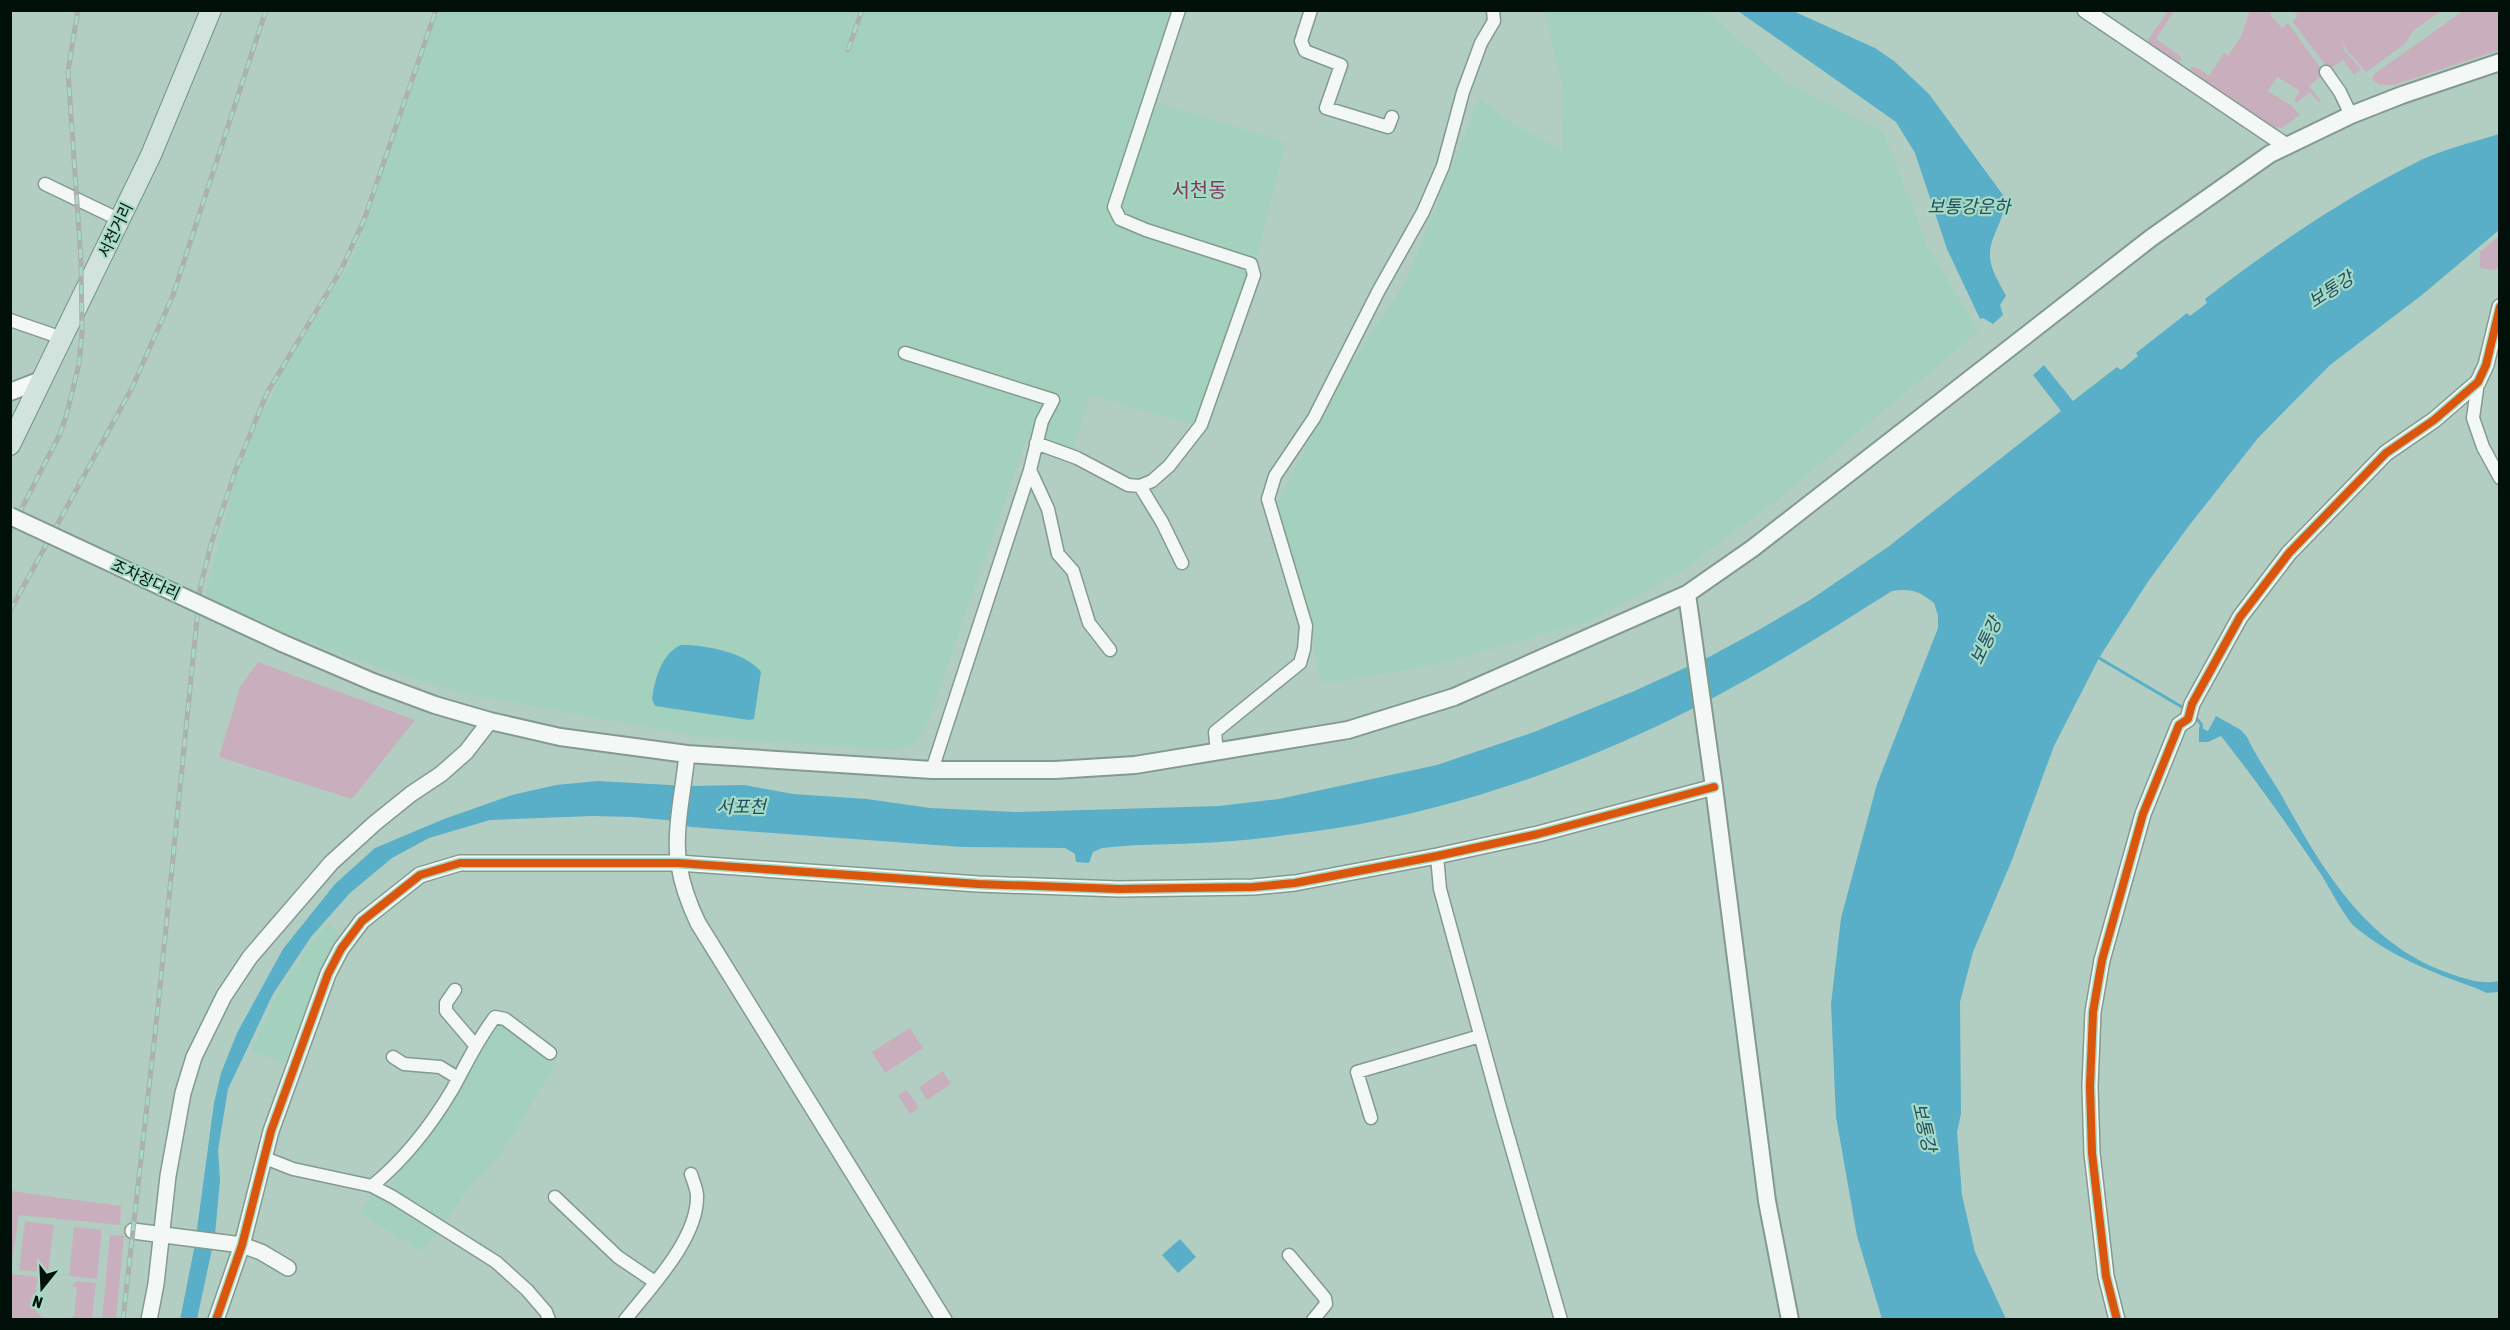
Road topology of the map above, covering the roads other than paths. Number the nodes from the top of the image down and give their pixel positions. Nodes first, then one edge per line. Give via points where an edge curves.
1 (211, 10) edge
2 (1179, 10) edge
3 (1311, 10) edge
4 (1493, 10) edge
5 (2085, 10) edge
6 (2499, 62) edge
7 (2326, 72) dead end
8 (2351, 116) junction
9 (1392, 117) dead end
10 (2285, 146) junction
11 (45, 184) dead end
12 (120, 220) junction
13 (2499, 307) edge
14 (10, 320) edge
15 (62, 338) junction
16 (905, 353) dead end
17 (41, 381) junction
18 (2478, 382) junction
19 (10, 392) edge
20 (1036, 443) junction
21 (10, 445) edge
22 (1030, 470) junction
23 (2499, 478) edge
24 (1140, 486) junction
25 (10, 516) edge
26 (1182, 562) dead end
27 (1687, 594) junction
28 (1110, 650) dead end
29 (490, 721) junction
30 (1217, 753) junction
31 (687, 754) junction
32 (932, 770) junction
33 (1713, 779) junction
34 (1437, 856) junction
35 (678, 863) junction
36 (455, 990) dead end
37 (1480, 1036) junction
38 (475, 1045) junction
39 (550, 1053) dead end
40 (393, 1057) dead end
41 (458, 1078) junction
42 (1371, 1118) dead end
43 (266, 1158) junction
44 (691, 1174) dead end
45 (372, 1186) junction
46 (555, 1197) dead end
47 (133, 1231) dead end
48 (162, 1234) junction
49 (242, 1245) junction
50 (1289, 1255) dead end
51 (288, 1268) dead end
52 (655, 1282) junction
53 (149, 1320) edge
54 (216, 1320) edge
55 (549, 1320) edge
56 (625, 1320) edge
57 (944, 1320) edge
58 (1313, 1320) edge
59 (1562, 1320) edge
60 (1790, 1320) edge
61 (2117, 1320) edge

1 - 12 main road, 서천거리
2 - 24 street via 1114,207 1120,219 1251,264 1254,274 1201,425 1169,466
3 - 9 street via 1301,41 1305,51 1341,65 1326,108 1388,127
4 - 30 street via 1494,21 1462,92 1443,166 1424,212 1314,418 1275,476 1268,499 1306,626 1300,663 1215,732
5 - 10 street
6 - 8 main road, 조차장다리
7 - 8 street
8 - 10 main road, 조차장다리
10 - 27 main road, 조차장다리 via 2151,238 1753,548
11 - 12 street
12 - 15 main road, 서천거리
13 - 18 street via 2486,365
14 - 15 street
15 - 17 main road, 서천거리
16 - 20 street via 1053,400
17 - 19 main road
17 - 21 main road, 서천거리
18 - 23 street via 2473,418
18 - 61 street via 2434,420 2386,453 2289,553 2234,627 2179,725 2143,814 2102,960 2094,1012 2090,1086 2092,1153 2106,1276
20 - 22 street
20 - 24 street via 1077,458 1128,485
22 - 28 street via 1048,509 1058,554 1073,571 1089,623
22 - 32 street
24 - 26 street
25 - 29 main road, 조차장다리, bridge via 373,682
27 - 30 main road, 조차장다리 via 1454,697 1348,730
27 - 33 main road
29 - 31 main road, 조차장다리 via 560,737
29 - 48 street via 466,752 331,863 241,968 208,1026 183,1093
30 - 32 main road, 조차장다리 via 1078,769
31 - 32 main road, 조차장다리
31 - 35 street
33 - 34 street via 1538,834
33 - 60 main road via 1767,1201
34 - 35 street via 1295,883 1119,889
34 - 37 street via 1440,889
35 - 43 street via 459,863 420,875 362,921 340,949 295,1059
35 - 57 street via 686,896 698,922
36 - 38 street via 446,1003 446,1011
37 - 42 street via 1357,1072
37 - 59 street
38 - 39 street via 495,1017 505,1019
38 - 41 street
40 - 41 street via 405,1064 440,1067
41 - 45 street via 422,1136
43 - 45 street via 293,1169
43 - 49 street
44 - 52 street via 696,1209 670,1263
45 - 55 street via 496,1262 526,1290
46 - 52 street via 618,1257
47 - 48 street
48 - 49 street
48 - 53 street
49 - 51 street
49 - 54 street
50 - 58 street via 1325,1298 1326,1304
52 - 56 street

